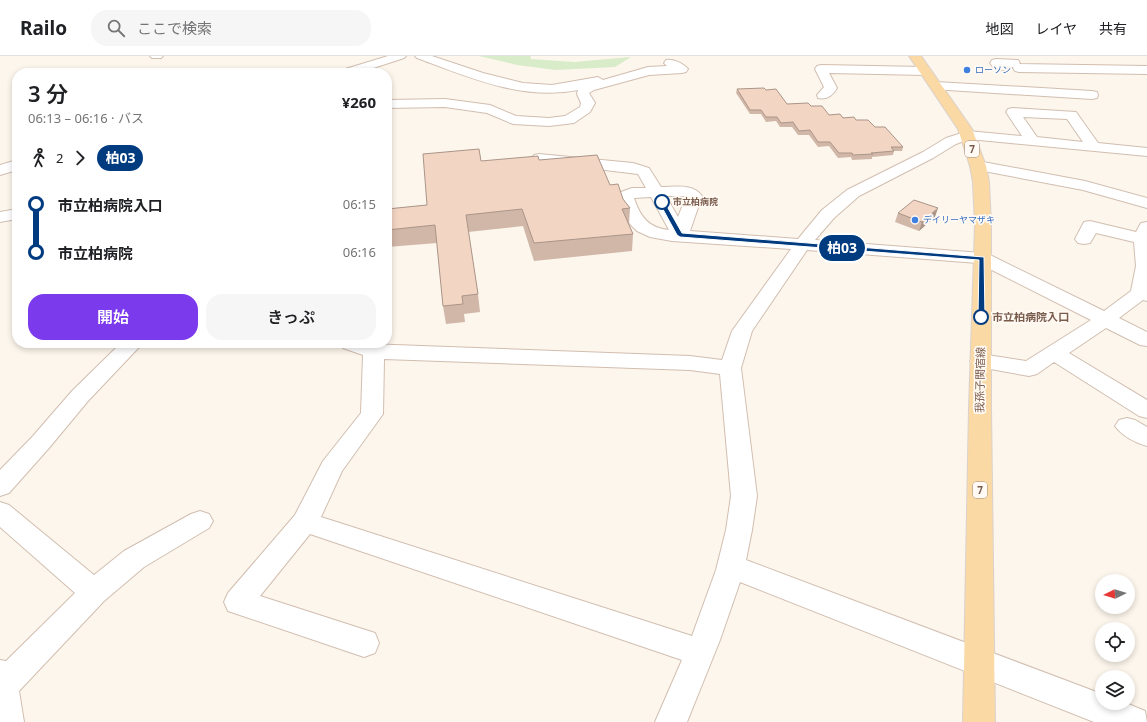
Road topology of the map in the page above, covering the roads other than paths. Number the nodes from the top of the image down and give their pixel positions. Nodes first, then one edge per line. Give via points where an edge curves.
1 (400, 56) edge
2 (421, 56) edge
3 (687, 56) edge
4 (915, 56) edge
5 (1013, 62) edge
6 (670, 63) junction
7 (1145, 63) edge
8 (1000, 67) dead end
9 (362, 68) edge
10 (1076, 69) junction
11 (925, 71) junction
12 (936, 86) junction
13 (1090, 86) junction
14 (823, 95) dead end
15 (392, 104) edge
16 (968, 135) junction
17 (1032, 141) junction
18 (1094, 147) junction
19 (1147, 152) edge
20 (539, 158) edge
21 (12, 166) edge
22 (978, 166) junction
23 (0, 170) edge
24 (656, 192) junction
25 (1147, 203) edge
26 (12, 215) edge
27 (0, 217) edge
28 (1144, 233) edge
29 (680, 235) junction
30 (1084, 239) dead end
31 (802, 245) junction
32 (982, 258) junction
33 (1143, 294) edge
34 (1106, 319) junction
35 (1147, 340) edge
36 (128, 348) edge
37 (363, 348) edge
38 (374, 352) junction
39 (1054, 353) junction
40 (981, 361) junction
41 (730, 368) junction
42 (1147, 410) edge
43 (1127, 426) dead end
44 (1147, 438) edge
45 (0, 486) edge
46 (0, 512) edge
47 (200, 521) dead end
48 (305, 522) junction
49 (731, 566) junction
50 (94, 592) junction
51 (364, 643) dead end
52 (700, 652) junction
53 (980, 662) junction
54 (1, 678) edge
55 (8, 722) edge
56 (671, 722) edge
57 (979, 722) edge
58 (1134, 722) edge

1 - 9 street
2 - 6 street via 508,84 537,89 576,87
3 - 6 street
4 - 11 main road, 我孫子関宿線 / 7
5 - 8 street via 996,63
5 - 10 street
5 - 13 street via 1037,83
6 - 15 street via 682,69 648,71 590,87 583,94 588,103 585,109 569,120 513,120 490,109 446,103
7 - 10 street
10 - 13 street
11 - 12 main road, 我孫子関宿線 / 7
11 - 14 street via 821,69 831,88
12 - 13 street
12 - 16 main road, 我孫子関宿線 / 7
16 - 17 street
16 - 22 main road, 我孫子関宿線 / 7
16 - 31 street via 951,141 853,193 828,214
17 - 18 street
17 - 18 street via 1013,112 1071,115
18 - 19 street
20 - 24 street via 644,171
21 - 23 street
22 - 25 street via 1085,186
22 - 32 main road, 我孫子関宿線 / 7 via 982,199
24 - 29 street
24 - 29 street via 683,191 694,196
24 - 29 street via 627,195 637,222 648,232
26 - 27 street
28 - 30 street via 1090,226
28 - 33 street via 1146,272
29 - 31 street
31 - 32 street
31 - 41 street via 742,331
32 - 34 street
32 - 40 main road, 我孫子関宿線 / 7
33 - 34 street
34 - 35 street
34 - 39 street
36 - 45 street via 80,396
37 - 38 street
38 - 41 street via 690,364
38 - 48 street via 372,414 332,467
39 - 40 street via 1029,369
39 - 42 street
40 - 53 main road, 我孫子関宿線 / 7
41 - 49 street via 744,496
43 - 44 street
46 - 50 street
47 - 50 street via 134,559
48 - 51 street via 238,602
48 - 52 street
49 - 52 street
49 - 53 street
50 - 54 street
52 - 56 street
53 - 57 main road, 我孫子関宿線 / 7
53 - 58 street
54 - 55 street

